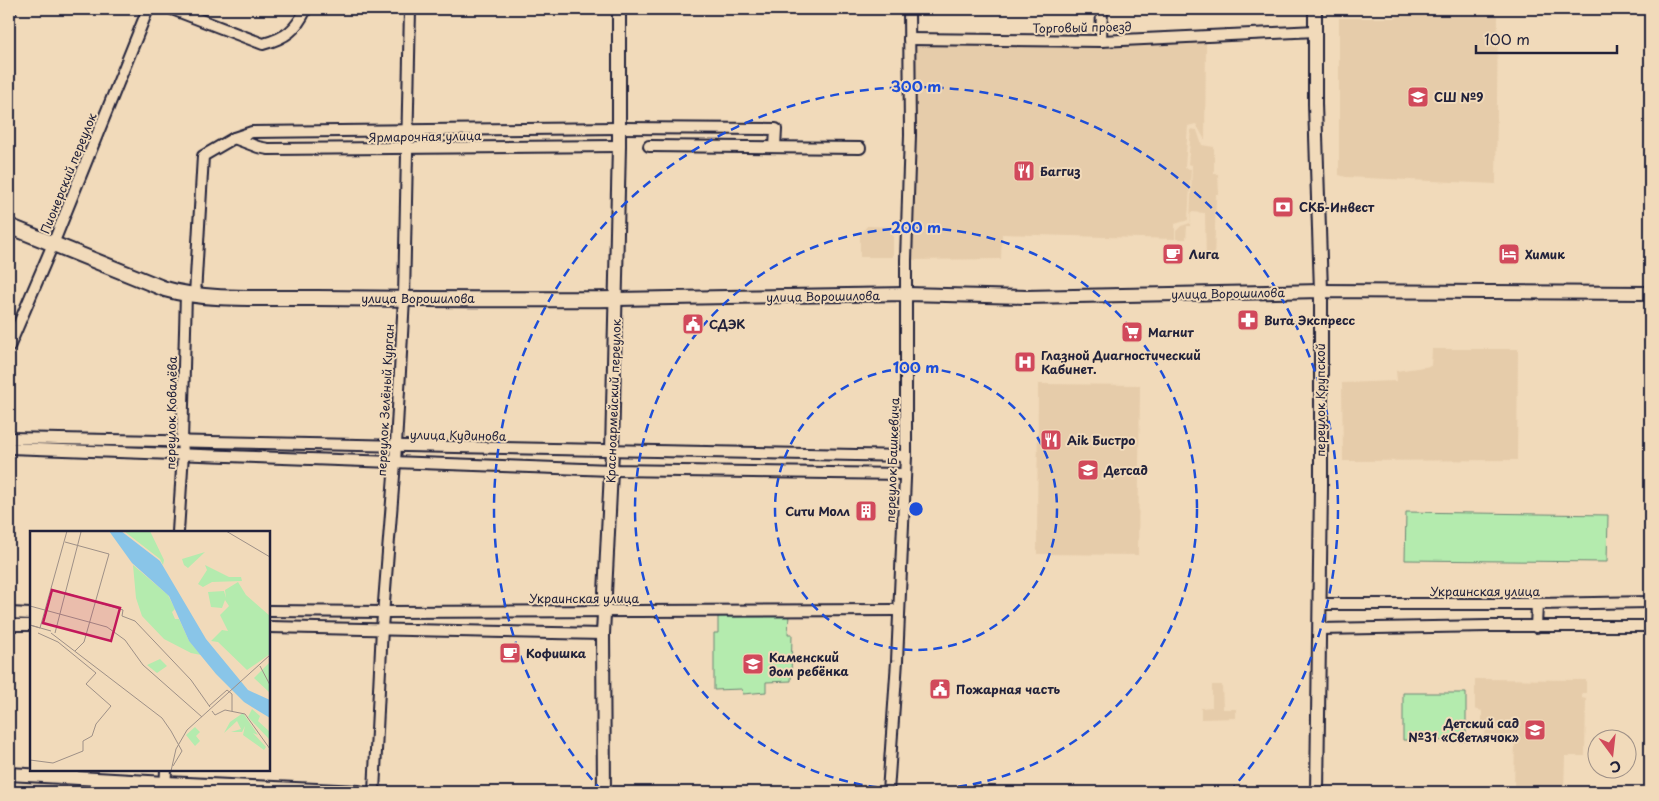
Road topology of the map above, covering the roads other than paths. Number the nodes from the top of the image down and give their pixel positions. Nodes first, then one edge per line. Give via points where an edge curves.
1 (10, 9) edge
2 (148, 9) edge
3 (172, 9) edge
4 (306, 9) edge
5 (410, 9) edge
6 (619, 9) edge
7 (909, 9) edge
8 (1102, 9) edge
9 (1315, 9) edge
10 (9, 13) edge
11 (1316, 30) junction
12 (908, 39) junction
13 (1101, 41) junction
14 (619, 128) junction
15 (406, 130) junction
16 (234, 138) junction
17 (619, 146) junction
18 (650, 146) dead end
19 (775, 147) junction
20 (860, 148) dead end
21 (406, 149) junction
22 (9, 226) edge
23 (53, 244) junction
24 (1321, 291) junction
25 (1650, 293) edge
26 (190, 294) junction
27 (907, 294) junction
28 (404, 298) junction
29 (616, 299) junction
30 (9, 347) edge
31 (9, 438) edge
32 (182, 441) junction
33 (396, 446) junction
34 (9, 448) edge
35 (612, 451) junction
36 (183, 453) junction
37 (906, 456) junction
38 (395, 463) junction
39 (611, 470) junction
40 (905, 474) junction
41 (178, 531) edge
42 (1650, 602) edge
43 (1319, 604) junction
44 (1536, 604) junction
45 (604, 610) junction
46 (898, 610) junction
47 (270, 611) edge
48 (383, 612) junction
49 (9, 613) edge
50 (30, 614) edge
51 (9, 625) edge
52 (30, 625) edge
53 (1650, 626) edge
54 (270, 627) edge
55 (1536, 627) junction
56 (382, 628) junction
57 (1319, 629) junction
58 (603, 634) junction
59 (166, 771) edge
60 (9, 774) edge
61 (165, 788) edge
62 (359, 792) edge
63 (374, 792) edge
64 (604, 792) edge
65 (888, 792) edge
66 (1317, 792) edge

1 - 10 street
2 - 23 street, Пионерский переулок
3 - 4 street via 263,44 286,36
5 - 15 street, переулок Зелёный Курган
6 - 14 street, Красноармейский переулок
7 - 12 street, переулок Башкевича
8 - 13 street
9 - 11 street, переулок Крупской
11 - 13 street, Торговый проезд
11 - 24 street, переулок Крупской
12 - 13 street, Торговый проезд
12 - 27 street, переулок Башкевича
14 - 15 street
14 - 17 street, Красноармейский переулок
14 - 19 street via 776,129
15 - 16 street via 259,131
15 - 21 street, переулок Зелёный Курган
16 - 21 street, Ярмарочная улица via 268,149
16 - 26 street, переулок Ковалёва via 203,156
17 - 21 street, Ярмарочная улица
17 - 29 street, Красноармейский переулок
18 - 19 street
19 - 20 street
21 - 28 street, переулок Зелёный Курган
22 - 23 main road, улица Ворошилова
23 - 26 main road, улица Ворошилова via 165,289
23 - 30 street, Пионерский переулок
24 - 25 street, улица Ворошилова
24 - 27 street, улица Ворошилова via 1026,297
24 - 43 street, переулок Крупской
26 - 28 main road, улица Ворошилова
26 - 32 street, переулок Ковалёва
27 - 29 street, улица Ворошилова
27 - 37 street, переулок Башкевича
28 - 29 main road, улица Ворошилова
28 - 33 street, переулок Зелёный Курган
29 - 35 street, Красноармейский переулок
31 - 32 street, улица Кудинова
32 - 33 street, улица Кудинова
32 - 36 street, переулок Ковалёва
33 - 35 street, улица Кудинова
33 - 38 street, переулок Зелёный Курган
34 - 36 street
35 - 37 street, улица Кудинова
35 - 39 street, Красноармейский переулок
36 - 38 street
36 - 41 street, переулок Ковалёва
37 - 40 street, переулок Башкевича
38 - 39 street
38 - 48 street, переулок Зелёный Курган
39 - 40 street
39 - 45 street, Красноармейский переулок
40 - 46 street, переулок Башкевича
42 - 44 street, Украинская улица
43 - 44 street, Украинская улица
43 - 57 street, переулок Крупской
44 - 55 street
45 - 46 street, Украинская улица
45 - 48 street, Украинская улица
45 - 58 street, Красноармейский переулок
46 - 65 street, переулок Башкевича
47 - 48 street, Украинская улица
48 - 56 street, переулок Зелёный Курган
49 - 50 street
51 - 52 street
53 - 55 street
54 - 56 street
55 - 57 street
56 - 58 street
56 - 63 street, переулок Зелёный Курган
57 - 66 street, переулок Крупской
58 - 64 street, Красноармейский переулок
59 - 61 street
60 - 61 street
61 - 62 street

